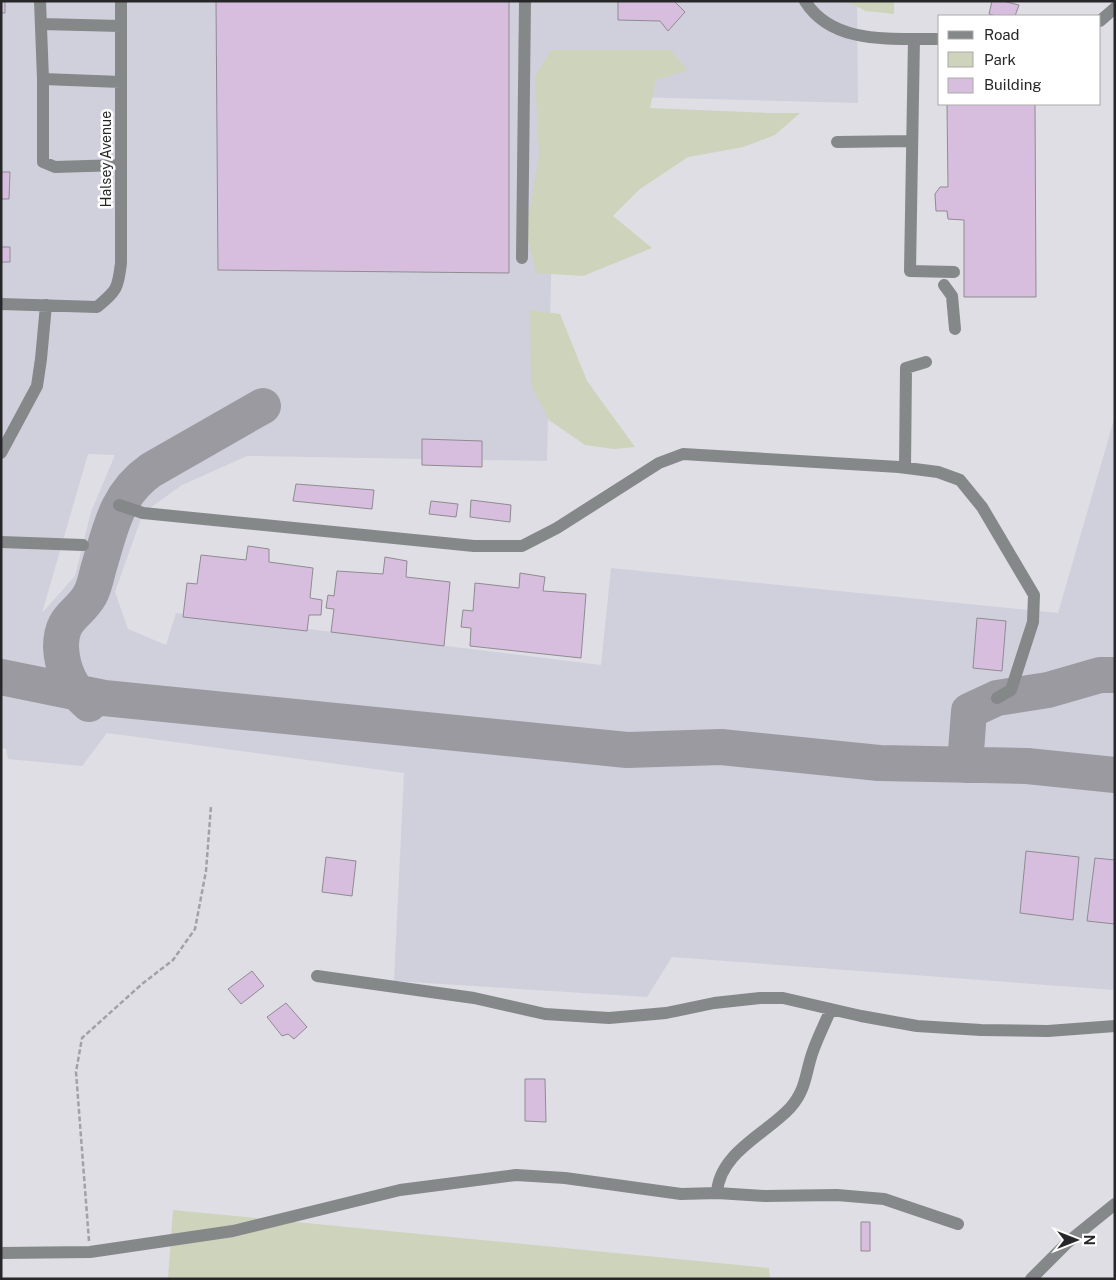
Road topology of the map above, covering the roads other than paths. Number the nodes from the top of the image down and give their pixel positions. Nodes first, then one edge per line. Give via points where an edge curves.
1 (40, 1) edge
2 (121, 1) edge
3 (525, 1) edge
4 (806, 1) edge
5 (1115, 8) edge
6 (1101, 20) edge
7 (41, 24) junction
8 (121, 26) junction
9 (914, 39) junction
10 (938, 39) edge
11 (44, 79) junction
12 (121, 82) junction
13 (912, 140) junction
14 (837, 142) dead end
15 (120, 165) junction
16 (522, 258) dead end
17 (954, 272) dead end
18 (944, 285) dead end
19 (1, 304) edge
20 (46, 305) junction
21 (955, 328) dead end
22 (926, 362) dead end
23 (1, 453) edge
24 (905, 468) junction
25 (119, 505) dead end
26 (1, 542) edge
27 (83, 545) dead end
28 (997, 698) dead end
29 (317, 976) dead end
30 (831, 1009) junction
31 (1115, 1026) edge
32 (717, 1193) junction
33 (1115, 1204) edge
34 (958, 1224) dead end
35 (1, 1253) edge
36 (1031, 1279) edge

1 - 7 street
2 - 8 street, Halsey Avenue
3 - 16 street
4 - 9 street via 824,21 845,32 865,37
5 - 6 street
7 - 8 street
7 - 11 street
8 - 12 street, Halsey Avenue
9 - 10 street
9 - 13 street
11 - 12 street
11 - 15 street via 43,162 55,167
12 - 15 street, Halsey Avenue
13 - 14 street
13 - 17 street via 910,271
15 - 20 street, Halsey Avenue via 121,262 119,281 113,294 97,307
18 - 21 street via 952,296
19 - 20 street
20 - 23 street via 37,386
22 - 24 street via 906,368
24 - 25 street via 683,454 658,463 557,528 522,546 474,546 314,531 143,513
24 - 28 street via 938,472 960,480 982,507 1034,595 1033,622 1011,690
26 - 27 street
29 - 30 street via 474,998 545,1014 609,1018 666,1013 760,998 783,998
30 - 31 street via 896,1023 982,1030 1048,1031
30 - 32 street via 812,1053 805,1084 791,1107 729,1163
32 - 34 street via 884,1199
32 - 35 street via 681,1194 565,1178 516,1175 400,1190 234,1231 90,1252
33 - 36 street via 1068,1242

